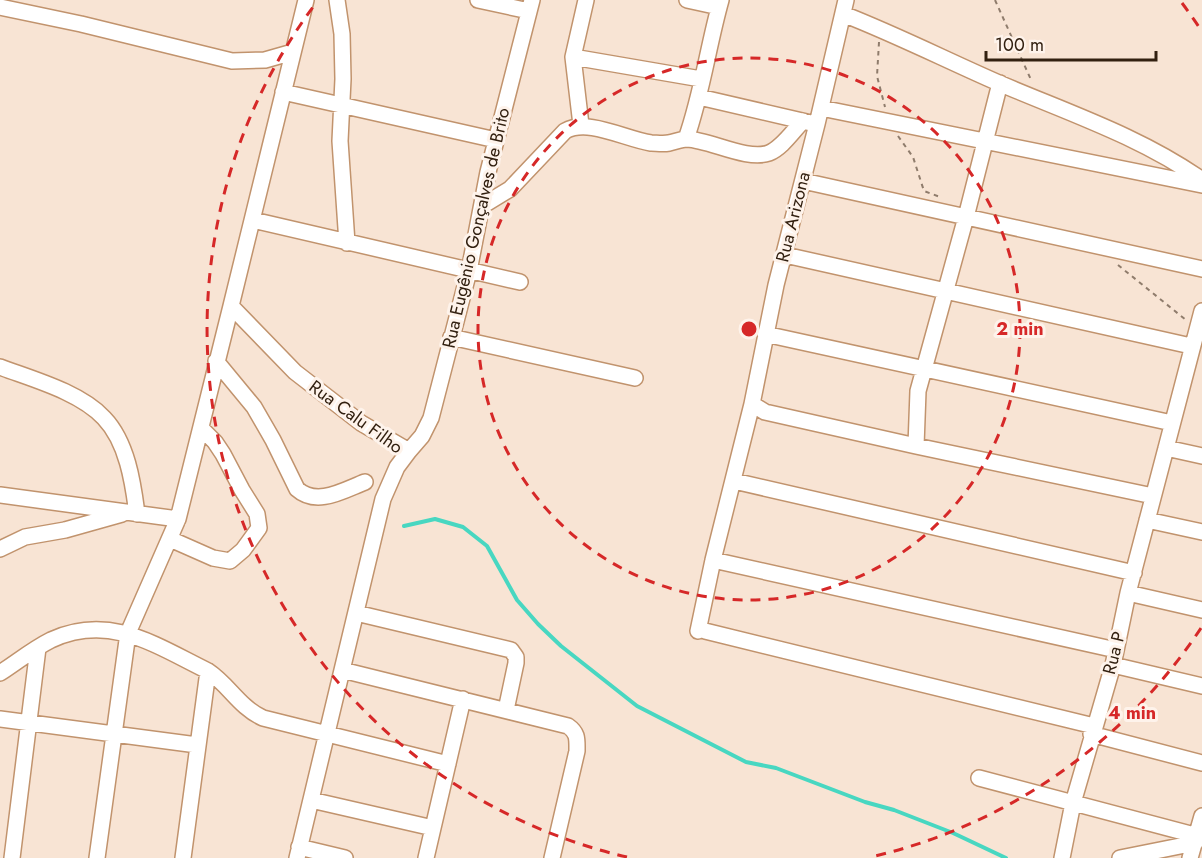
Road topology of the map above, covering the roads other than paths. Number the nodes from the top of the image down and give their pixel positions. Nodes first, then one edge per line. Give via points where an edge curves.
1 (306, 0) edge
2 (338, 0) edge
3 (478, 0) edge
4 (586, 0) edge
5 (687, 0) edge
6 (720, 4) edge
7 (531, 6) edge
8 (0, 7) edge
9 (845, 7) edge
10 (293, 52) junction
11 (573, 57) junction
12 (701, 79) junction
13 (1000, 83) junction
14 (283, 92) junction
15 (699, 97) junction
16 (341, 106) junction
17 (821, 108) junction
18 (810, 123) junction
19 (577, 126) junction
20 (686, 139) junction
21 (496, 140) junction
22 (985, 140) junction
23 (1202, 180) edge
24 (803, 181) junction
25 (1202, 185) edge
26 (482, 206) junction
27 (966, 217) junction
28 (253, 220) junction
29 (347, 243) junction
30 (785, 255) junction
31 (1202, 269) edge
32 (469, 271) junction
33 (520, 282) dead end
34 (945, 291) junction
35 (231, 306) junction
36 (1202, 311) edge
37 (765, 334) junction
38 (451, 337) junction
39 (1191, 346) junction
40 (216, 361) junction
41 (0, 367) edge
42 (924, 368) junction
43 (634, 378) dead end
44 (752, 404) junction
45 (1172, 423) junction
46 (201, 428) junction
47 (916, 446) junction
48 (1166, 447) junction
49 (409, 451) junction
50 (1202, 456) edge
51 (734, 481) junction
52 (365, 482) dead end
53 (0, 495) edge
54 (1153, 496) junction
55 (133, 513) junction
56 (178, 519) junction
57 (1147, 520) junction
58 (1202, 532) edge
59 (170, 539) junction
60 (0, 549) edge
61 (713, 560) junction
62 (1134, 573) junction
63 (1128, 593) junction
64 (1202, 610) edge
65 (356, 613) junction
66 (128, 633) junction
67 (38, 648) junction
68 (1114, 658) junction
69 (342, 670) junction
70 (208, 671) junction
71 (0, 673) edge
72 (1202, 686) edge
73 (463, 699) junction
74 (506, 710) junction
75 (0, 719) edge
76 (28, 723) junction
77 (1093, 730) junction
78 (113, 734) junction
79 (328, 735) junction
80 (197, 745) junction
81 (1202, 763) edge
82 (448, 764) junction
83 (979, 778) dead end
84 (311, 800) junction
85 (1073, 802) junction
86 (1202, 816) edge
87 (433, 828) junction
88 (1198, 839) edge
89 (298, 853) edge
90 (12, 858) edge
91 (98, 858) edge
92 (183, 858) edge
93 (345, 858) edge
94 (426, 858) edge
95 (552, 858) edge
96 (1062, 858) edge
97 (1120, 858) edge
98 (1190, 858) edge

1 - 10 street
2 - 16 street via 342,34
3 - 7 street
4 - 11 street
5 - 6 street
6 - 12 street
7 - 21 street, Rua Eugênio Gonçalves de Brito
8 - 10 street via 232,61 265,60
9 - 13 street via 879,28
9 - 17 street, Rua Arizona
10 - 14 street
11 - 12 street
11 - 19 street
12 - 15 street
13 - 22 street
13 - 23 street via 1102,126 1168,158
14 - 16 street
14 - 28 street
15 - 18 street
15 - 20 street
16 - 21 street
16 - 29 street
17 - 18 street, Rua Arizona
17 - 22 street
18 - 20 street via 769,153 735,151
18 - 24 street, Rua Arizona
19 - 20 street via 650,143
19 - 26 street via 565,131 510,189
21 - 26 street, Rua Eugênio Gonçalves de Brito
22 - 25 street
22 - 27 street
24 - 27 street
24 - 30 street, Rua Arizona
26 - 32 street, Rua Eugênio Gonçalves de Brito
27 - 31 street
27 - 34 street
28 - 29 street
28 - 35 street
29 - 32 street
30 - 34 street
30 - 37 street, Rua Arizona
32 - 33 street
32 - 38 street, Rua Eugênio Gonçalves de Brito
34 - 39 street
34 - 42 street
35 - 40 street
35 - 49 street, Rua Calu Filho via 295,372 361,423
36 - 39 street, Rua P
37 - 42 street
37 - 44 street, Rua Arizona
38 - 43 street
38 - 49 street, Rua Eugênio Gonçalves de Brito via 431,418
39 - 45 street, Rua P
40 - 46 street
40 - 52 street via 254,407 303,495 318,498
41 - 55 street via 69,395 104,418 116,435 134,488
42 - 45 street
42 - 47 street via 918,391
44 - 47 street via 765,412
44 - 51 street, Rua Arizona
45 - 48 street, Rua P
46 - 56 street
46 - 59 street via 228,463 257,514 259,528 230,561
47 - 54 street
48 - 50 street
48 - 54 street, Rua P
49 - 65 street, Rua Calu Filho via 383,499
51 - 61 street, Rua Arizona
51 - 62 street
53 - 55 street
54 - 57 street, Rua P
55 - 56 street
55 - 60 street via 25,537
56 - 59 street
57 - 58 street
57 - 62 street, Rua P
59 - 66 street
61 - 68 street
61 - 77 street, Rua Arizona via 702,631
62 - 63 street, Rua P
63 - 64 street
63 - 68 street, Rua P
65 - 69 street, Rua Calu Filho
65 - 74 street via 511,650 516,663
66 - 67 street via 99,628 80,631
66 - 70 street
66 - 78 street
67 - 71 street
67 - 76 street
68 - 72 street
68 - 77 street, Rua P
69 - 73 street
69 - 79 street, Rua Calu Filho
70 - 79 street via 252,713
70 - 80 street
73 - 74 street
73 - 82 street
74 - 95 street via 575,731 577,751
75 - 76 street
76 - 78 street
76 - 90 street
77 - 81 street
77 - 85 street, Rua P
78 - 80 street
78 - 91 street
79 - 82 street
79 - 84 street, Rua Calu Filho
80 - 92 street
82 - 87 street
83 - 85 street
84 - 87 street
84 - 89 street, Rua Calu Filho
85 - 88 street
85 - 96 street, Rua P
86 - 88 street
87 - 94 street
88 - 97 street
88 - 98 street
89 - 93 street

